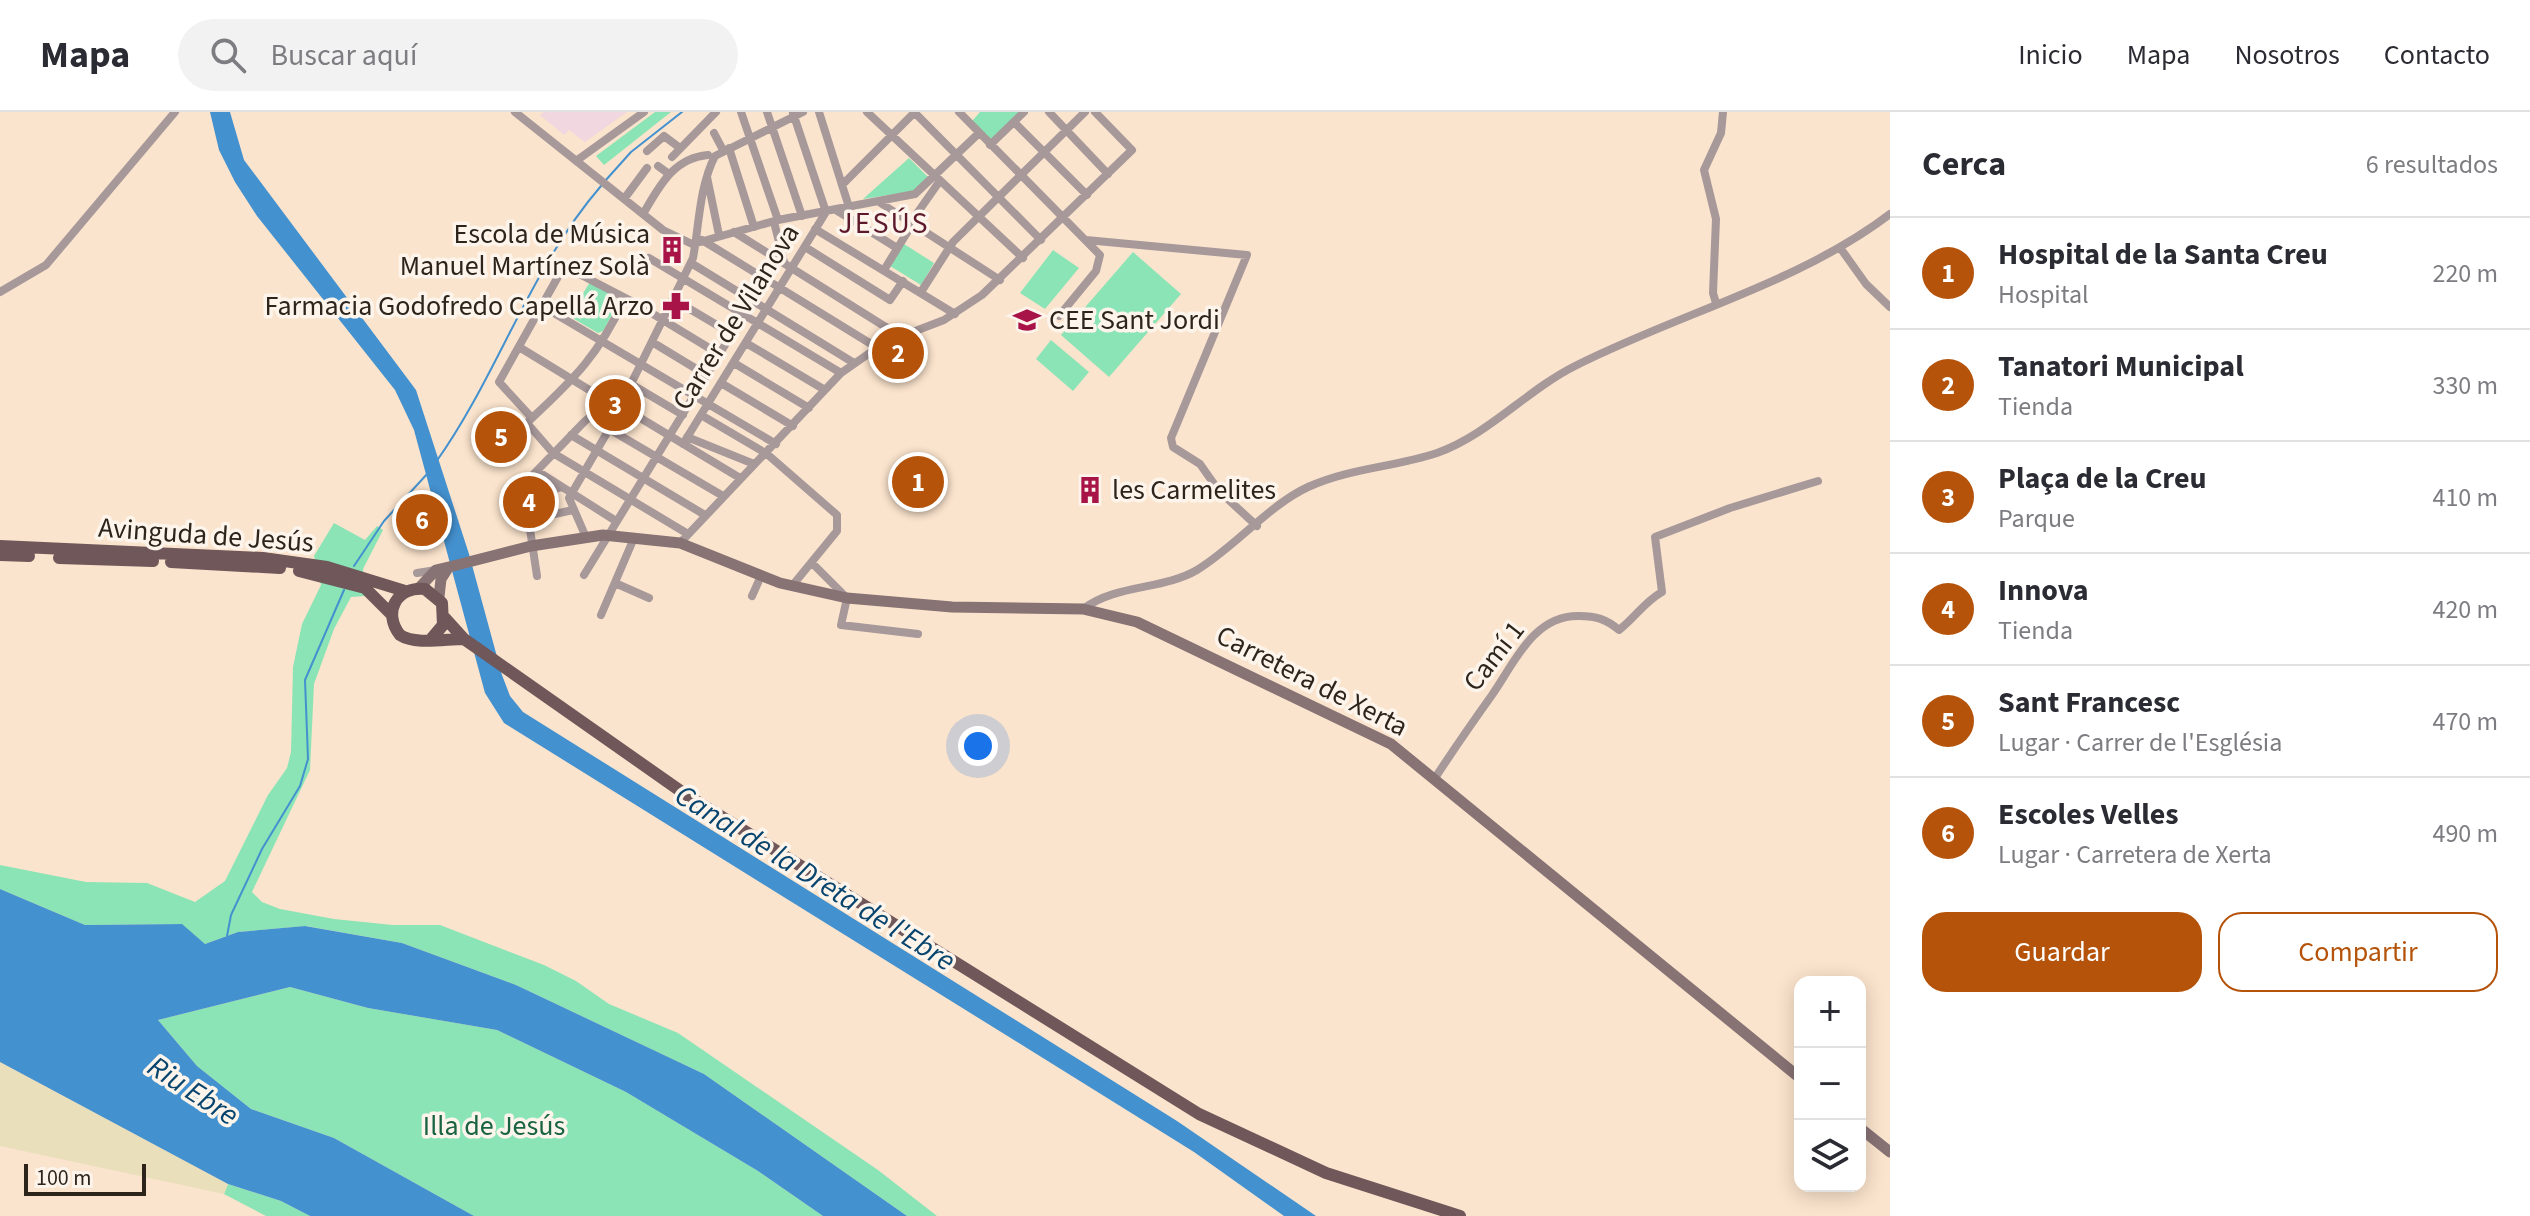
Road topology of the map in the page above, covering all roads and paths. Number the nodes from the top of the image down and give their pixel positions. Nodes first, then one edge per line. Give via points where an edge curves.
1 (175, 112) edge
2 (515, 112) edge
3 (644, 112) edge
4 (716, 112) edge
5 (741, 112) edge
6 (767, 112) edge
7 (819, 112) edge
8 (867, 112) edge
9 (915, 112) edge
10 (959, 112) edge
11 (974, 112) edge
12 (1024, 112) edge
13 (1049, 112) edge
14 (1085, 112) edge
15 (1095, 112) edge
16 (1723, 112) edge
17 (797, 113) edge
18 (966, 120) junction
19 (1014, 122) junction
20 (774, 126) junction
21 (1066, 131) junction
22 (714, 133) dead end
23 (979, 133) junction
24 (752, 136) junction
25 (891, 136) junction
26 (990, 145) junction
27 (680, 148) junction
28 (726, 149) junction
29 (647, 151) dead end
30 (1044, 152) junction
31 (708, 155) dead end
32 (957, 155) junction
33 (672, 157) dead end
34 (576, 161) junction
35 (658, 166) dead end
36 (647, 168) dead end
37 (669, 174) junction
38 (1108, 174) junction
39 (1020, 175) junction
40 (707, 176) junction
41 (937, 180) junction
42 (842, 185) junction
43 (1087, 195) junction
44 (999, 197) junction
45 (624, 199) junction
46 (878, 201) junction
47 (849, 207) junction
48 (836, 210) junction
49 (826, 212) junction
50 (643, 214) junction
51 (1890, 214) edge
52 (802, 216) junction
53 (978, 218) junction
54 (1063, 218) junction
55 (776, 221) junction
56 (912, 223) junction
57 (754, 227) junction
58 (815, 229) junction
59 (734, 232) junction
60 (719, 235) junction
61 (702, 240) junction
62 (1041, 240) junction
63 (1086, 240) junction
64 (692, 244) junction
65 (805, 247) junction
66 (950, 247) junction
67 (897, 248) junction
68 (1841, 249) junction
69 (649, 258) dead end
70 (1023, 258) junction
71 (784, 262) junction
72 (691, 263) junction
73 (793, 268) junction
74 (884, 270) junction
75 (684, 278) junction
76 (1000, 280) junction
77 (903, 281) junction
78 (780, 289) junction
79 (0, 292) edge
80 (921, 292) junction
81 (673, 299) junction
82 (624, 300) junction
83 (1716, 303) junction
84 (542, 306) junction
85 (1890, 307) edge
86 (767, 309) junction
87 (744, 314) junction
88 (955, 314) junction
89 (1059, 316) dead end
90 (662, 320) junction
91 (759, 322) junction
92 (732, 334) junction
93 (898, 336) junction
94 (604, 342) junction
95 (652, 342) junction
96 (746, 343) junction
97 (519, 347) junction
98 (876, 347) junction
99 (719, 354) junction
100 (641, 362) junction
101 (734, 363) junction
102 (854, 363) junction
103 (841, 373) junction
104 (708, 376) junction
105 (574, 379) junction
106 (721, 383) junction
107 (631, 384) junction
108 (825, 390) junction
109 (695, 396) junction
110 (609, 402) junction
111 (708, 403) junction
112 (809, 408) junction
113 (683, 415) junction
114 (701, 415) junction
115 (532, 418) junction
116 (793, 426) junction
117 (609, 429) junction
118 (571, 435) junction
119 (671, 437) junction
120 (685, 441) junction
121 (776, 444) junction
122 (597, 450) junction
123 (553, 453) junction
124 (767, 454) junction
125 (658, 459) junction
126 (754, 464) junction
127 (537, 471) junction
128 (584, 472) junction
129 (740, 478) junction
130 (646, 479) junction
131 (1818, 481) dead end
132 (562, 487) junction
133 (572, 494) junction
134 (525, 496) junction
135 (723, 496) junction
136 (630, 499) junction
137 (573, 510) junction
138 (705, 515) junction
139 (527, 520) junction
140 (616, 521) junction
141 (1257, 526) junction
142 (585, 535) junction
143 (607, 535) junction
144 (634, 538) junction
145 (684, 539) junction
146 (0, 546) edge
147 (531, 546) junction
148 (0, 555) edge
149 (812, 563) junction
150 (445, 571) junction
151 (584, 575) dead end
152 (537, 576) dead end
153 (761, 576) junction
154 (419, 582) junction
155 (615, 583) junction
156 (792, 586) junction
157 (405, 591) junction
158 (752, 596) dead end
159 (439, 597) junction
160 (649, 598) dead end
161 (847, 598) junction
162 (1083, 609) junction
163 (391, 614) junction
164 (601, 615) dead end
165 (445, 618) junction
166 (918, 634) dead end
167 (432, 638) junction
168 (465, 640) junction
169 (1435, 778) junction
170 (1794, 1073) edge
171 (1866, 1133) edge
172 (1890, 1152) edge
173 (1460, 1216) edge

1 - 79 street via 46,265
2 - 34 street
3 - 34 street
4 - 27 street
5 - 24 street
6 - 20 street
7 - 42 street
8 - 25 street
9 - 25 street
9 - 32 street
10 - 18 street
11 - 18 street
12 - 19 street
13 - 21 street
14 - 21 street
15 - 38 street via 1132,150
16 - 83 street via 1721,133 1704,170 1716,219
17 - 20 street
17 - 49 street
18 - 23 street
19 - 26 street
19 - 30 street
20 - 24 street
20 - 52 street
21 - 30 street
21 - 38 street
22 - 28 street
23 - 26 street
23 - 32 street
24 - 28 street
24 - 55 street
25 - 41 street
25 - 42 street
26 - 39 street
27 - 29 street via 664,136
27 - 33 street
28 - 40 street via 715,156
28 - 57 street
30 - 39 street
30 - 43 street
31 - 37 street via 690,158
32 - 41 street
32 - 44 street
34 - 45 street
35 - 37 street
36 - 45 street
37 - 50 street
38 - 43 street
39 - 44 street
39 - 54 street
40 - 60 street
40 - 64 street
41 - 46 street via 915,194
41 - 53 street
41 - 56 street
42 - 47 street
43 - 54 street
44 - 53 street
44 - 62 street
45 - 50 street
46 - 47 street
46 - 56 street
47 - 48 street
48 - 49 street
48 - 67 street
49 - 52 street
49 - 58 street, Carrer de Vilanova
50 - 64 street
51 - 68 street
52 - 55 street
53 - 66 street
53 - 70 street
54 - 62 street
54 - 63 street
55 - 57 street
55 - 71 street
56 - 66 street
56 - 67 street
57 - 59 street
58 - 65 street, Carrer de Vilanova
58 - 74 street
59 - 60 street
59 - 71 street
60 - 61 street
61 - 64 street
61 - 78 street
62 - 70 street
63 - 89 street via 1100,255 1100,263
63 - 141 street via 1247,255 1171,438 1173,447 1200,464 1219,491
64 - 72 street
65 - 73 street, Carrer de Vilanova
65 - 77 street via 890,300
66 - 76 street
66 - 80 street
67 - 74 street
68 - 83 street
68 - 85 street
69 - 75 street
70 - 76 street
71 - 73 street
72 - 75 street
72 - 86 street
73 - 78 street, Carrer de Vilanova
73 - 93 street
74 - 77 street
75 - 81 street
75 - 87 street
76 - 88 street
77 - 80 street
78 - 86 street, Carrer de Vilanova
78 - 98 street
80 - 88 street
81 - 90 street
81 - 92 street
82 - 84 street via 564,266
82 - 90 street
82 - 94 street
83 - 141 street via 1571,368 1439,452 1339,475 1307,488
84 - 94 street
84 - 97 street
86 - 91 street, Carrer de Vilanova
86 - 102 street
87 - 91 street
87 - 92 street
88 - 93 street
90 - 95 street
90 - 99 street
91 - 96 street, Carrer de Vilanova
91 - 103 street
92 - 99 street
93 - 98 street
94 - 100 street
94 - 105 street
95 - 100 street
95 - 104 street
96 - 101 street, Carrer de Vilanova
96 - 108 street
97 - 105 street
97 - 115 street via 499,382
98 - 102 street
99 - 104 street
100 - 107 street
100 - 109 street
101 - 106 street, Carrer de Vilanova
101 - 112 street
102 - 103 street
103 - 108 street
104 - 109 street
105 - 110 street
105 - 115 street
106 - 111 street, Carrer de Vilanova
106 - 116 street
107 - 110 street
107 - 113 street
108 - 112 street
109 - 111 street
109 - 113 street
110 - 118 street
111 - 114 street, Carrer de Vilanova
111 - 121 street
112 - 116 street
113 - 119 street
114 - 120 street, Carrer de Vilanova
114 - 124 street
115 - 123 street via 527,423
116 - 121 street
117 - 119 street via 622,407
117 - 122 street
117 - 125 street
118 - 122 street
118 - 123 street
119 - 120 street
119 - 125 street
120 - 126 street
120 - 129 street
121 - 124 street
122 - 128 street
122 - 130 street
123 - 127 street
123 - 128 street
124 - 126 street
124 - 149 street via 837,515 838,527
125 - 130 street
125 - 135 street
126 - 129 street
127 - 132 street
127 - 134 street via 526,482
128 - 133 street
128 - 136 street
129 - 135 street
130 - 136 street
130 - 138 street
131 - 169 street, Camí 1 via 1655,537 1662,592 1619,630 1607,619 1584,616 1547,624 1512,661
132 - 133 street
132 - 134 street
133 - 137 street
133 - 140 street
134 - 139 street
135 - 138 street
136 - 140 street
136 - 145 street
137 - 139 street
137 - 142 street
138 - 145 street
139 - 147 street
140 - 143 street
141 - 162 street via 1178,580
142 - 143 main road
142 - 147 main road
143 - 144 main road
143 - 151 street
144 - 145 main road
144 - 155 street
145 - 153 main road, Carretera de Xerta
146 - 157 main road, Avinguda de Jesús via 263,558 327,567
147 - 150 main road
147 - 152 street
148 - 163 main road, Avinguda de Jesús via 310,572 365,588
149 - 156 street
149 - 161 street
150 - 154 main road
150 - 159 main road
153 - 156 main road, Carretera de Xerta
153 - 158 street
154 - 157 main road
154 - 159 main road
155 - 160 street
155 - 164 street
156 - 161 main road, Carretera de Xerta
157 - 163 main road
159 - 165 main road
161 - 162 main road, Carretera de Xerta via 952,607
161 - 166 street via 841,625
162 - 169 main road, Carretera de Xerta via 1152,628 1391,744
163 - 167 main road via 395,629 406,639
165 - 167 main road
165 - 168 main road
167 - 168 main road
168 - 173 main road via 695,801 1199,1114 1326,1173
169 - 170 main road, Carretera de Xerta
171 - 172 main road

